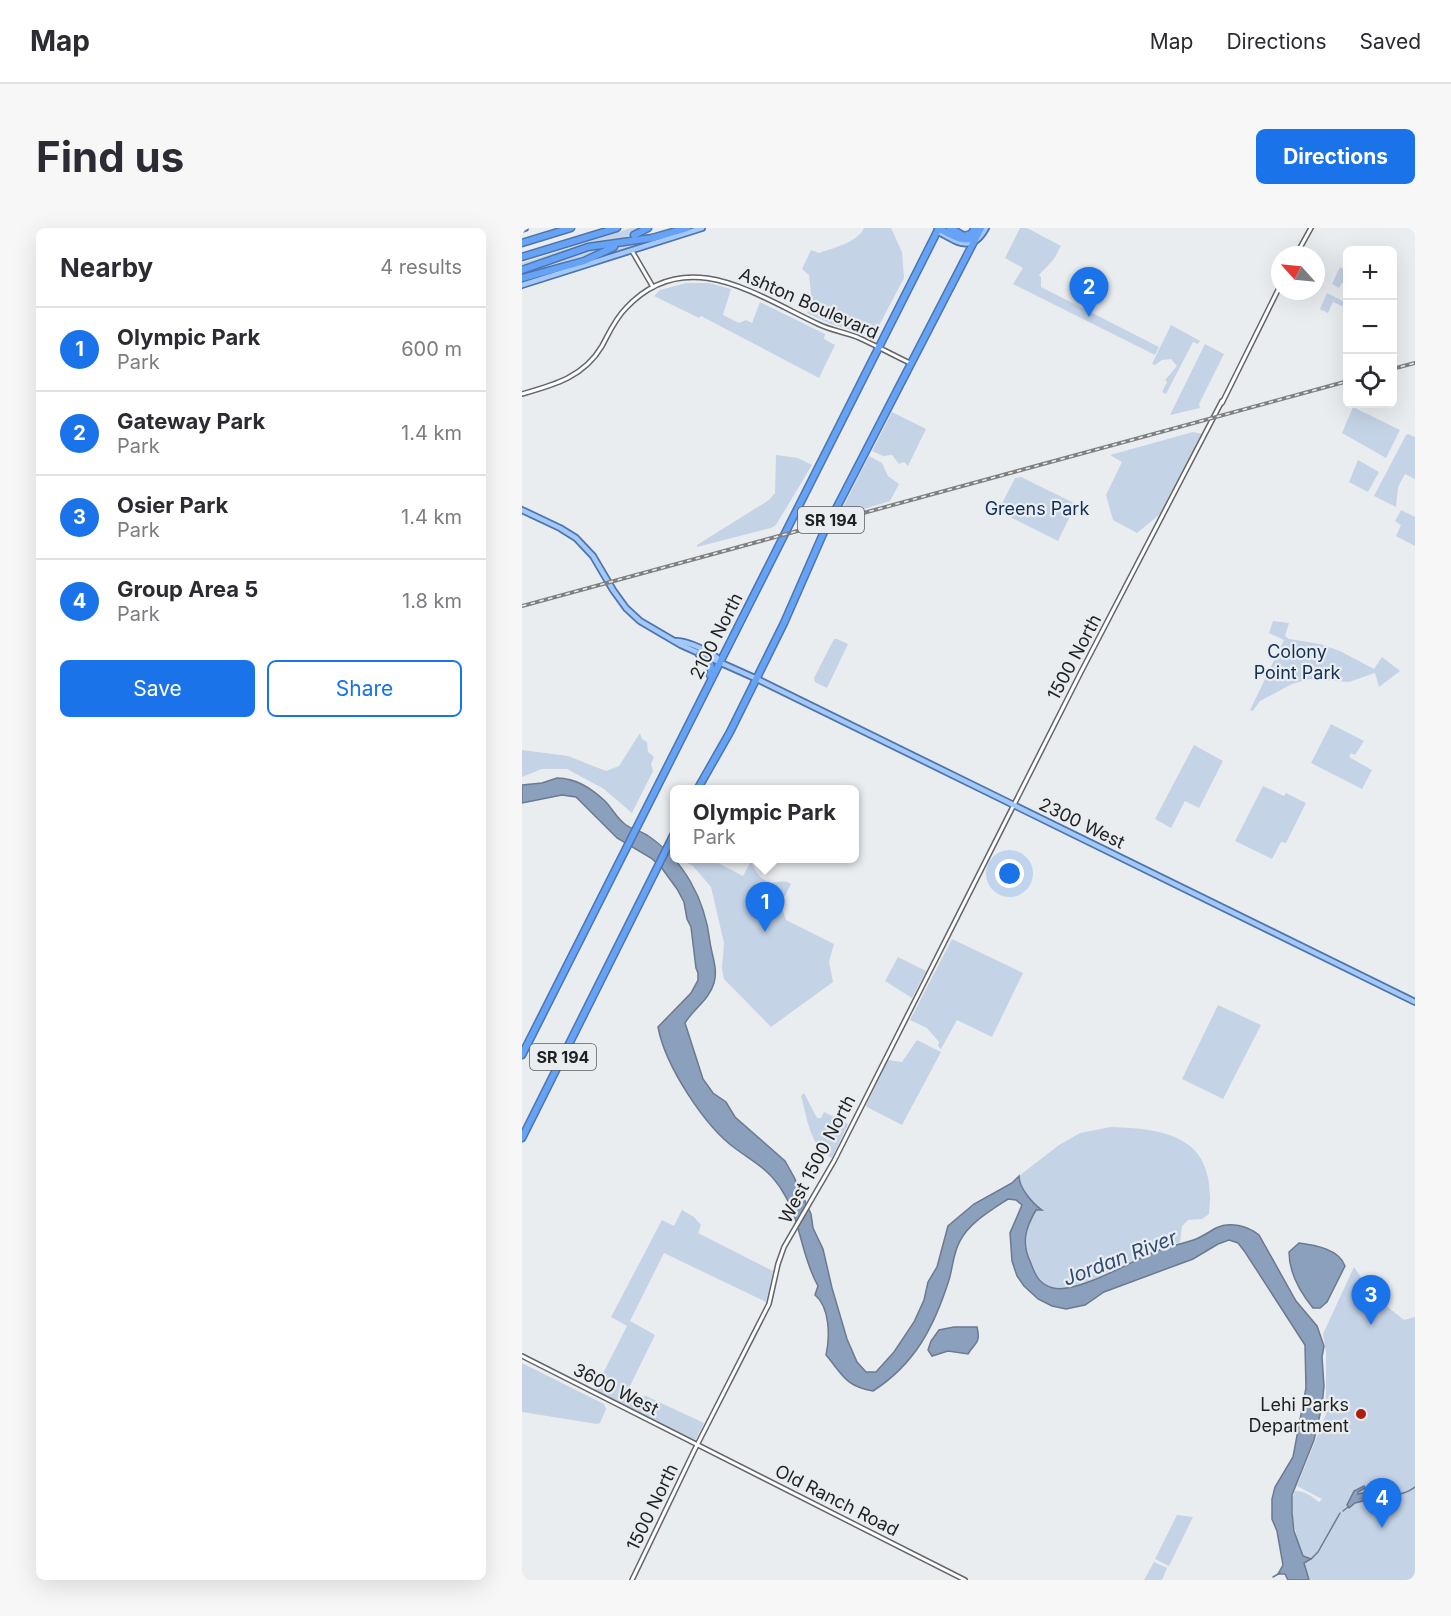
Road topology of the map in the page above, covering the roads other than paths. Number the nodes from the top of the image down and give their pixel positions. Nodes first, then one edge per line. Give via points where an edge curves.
1 (571, 228) edge
2 (617, 228) edge
3 (648, 228) edge
4 (687, 228) edge
5 (702, 228) edge
6 (950, 228) edge
7 (1311, 228) edge
8 (937, 229) edge
9 (980, 231) edge
10 (634, 235) dead end
11 (973, 242) junction
12 (522, 243) edge
13 (1301, 246) edge
14 (614, 247) dead end
15 (632, 251) junction
16 (522, 257) edge
17 (522, 270) edge
18 (522, 278) edge
19 (522, 285) edge
20 (652, 287) junction
21 (1273, 300) edge
22 (943, 303) junction
23 (878, 348) junction
24 (912, 364) junction
25 (522, 394) edge
26 (522, 510) edge
27 (676, 641) junction
28 (699, 654) junction
29 (720, 661) junction
30 (757, 679) junction
31 (702, 698) junction
32 (699, 785) edge
33 (1014, 805) junction
34 (670, 841) edge
35 (971, 889) joint
36 (1415, 1002) edge
37 (522, 1055) edge
38 (522, 1138) edge
39 (522, 1356) edge
40 (697, 1445) junction
41 (632, 1580) edge
42 (965, 1580) edge

1 - 12 highway
2 - 16 highway
3 - 10 highway
4 - 17 highway via 652,238 588,247
5 - 15 main road
6 - 9 highway via 964,236
7 - 13 street
8 - 9 highway via 963,240 970,240
8 - 11 main road via 961,243
8 - 23 highway, 2100 North / SR 194
9 - 11 highway, SR 194
9 - 22 highway
11 - 22 highway, SR 194
14 - 18 highway via 584,261
15 - 19 main road
15 - 20 street
20 - 23 street, Ashton Boulevard via 685,278 724,281
20 - 25 street, Ashton Boulevard via 622,311 598,352 581,371 561,383
21 - 33 street, 1500 North
22 - 24 highway, SR 194
23 - 24 street, Ashton Boulevard
23 - 29 highway, 2100 North / SR 194
24 - 30 highway, SR 194 via 823,534
26 - 27 main road via 576,538 593,556 626,608
27 - 28 main road
27 - 29 main road
28 - 29 main road
28 - 31 highway via 712,668
29 - 30 main road, 2300 West
29 - 31 highway, 2100 North / SR 194
30 - 32 highway, SR 194
30 - 33 main road, 2300 West
31 - 37 highway, 2100 North / SR 194
33 - 35 street, 1500 North
33 - 36 main road, 2300 West
34 - 38 highway, SR 194
35 - 40 street, West 1500 North via 780,1257 769,1304
39 - 40 street, 3600 West
40 - 41 street, 1500 North
40 - 42 street, Old Ranch Road

